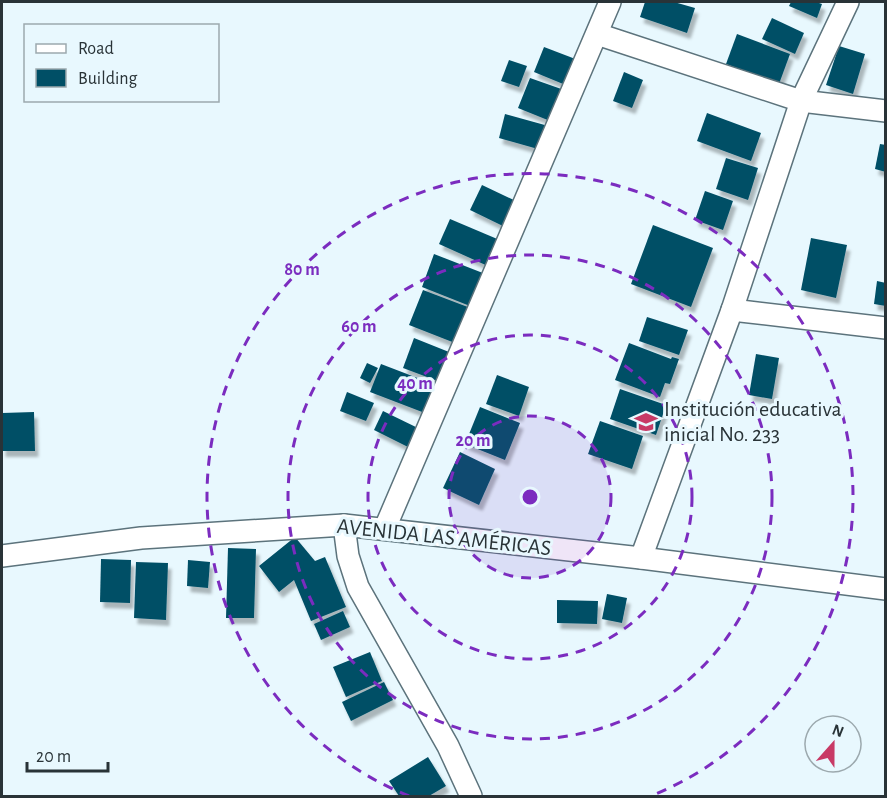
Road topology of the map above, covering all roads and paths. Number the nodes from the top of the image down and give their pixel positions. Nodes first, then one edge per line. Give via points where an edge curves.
1 (610, 2) edge
2 (848, 2) edge
3 (597, 34) junction
4 (801, 101) junction
5 (885, 111) edge
6 (732, 310) junction
7 (885, 328) edge
8 (344, 525) junction
9 (385, 528) junction
10 (2, 556) edge
11 (641, 558) junction
12 (885, 589) edge
13 (471, 796) edge

1 - 3 street
2 - 4 street
3 - 4 street
3 - 9 street
4 - 5 street
4 - 6 street
6 - 7 street
6 - 11 street
8 - 9 street, AVENIDA LAS AMÉRICAS
8 - 10 street, AVENIDA LAS AMÉRICAS via 141,538
8 - 13 street via 358,587 448,746
9 - 11 street, AVENIDA LAS AMÉRICAS
11 - 12 street, AVENIDA LAS AMÉRICAS

